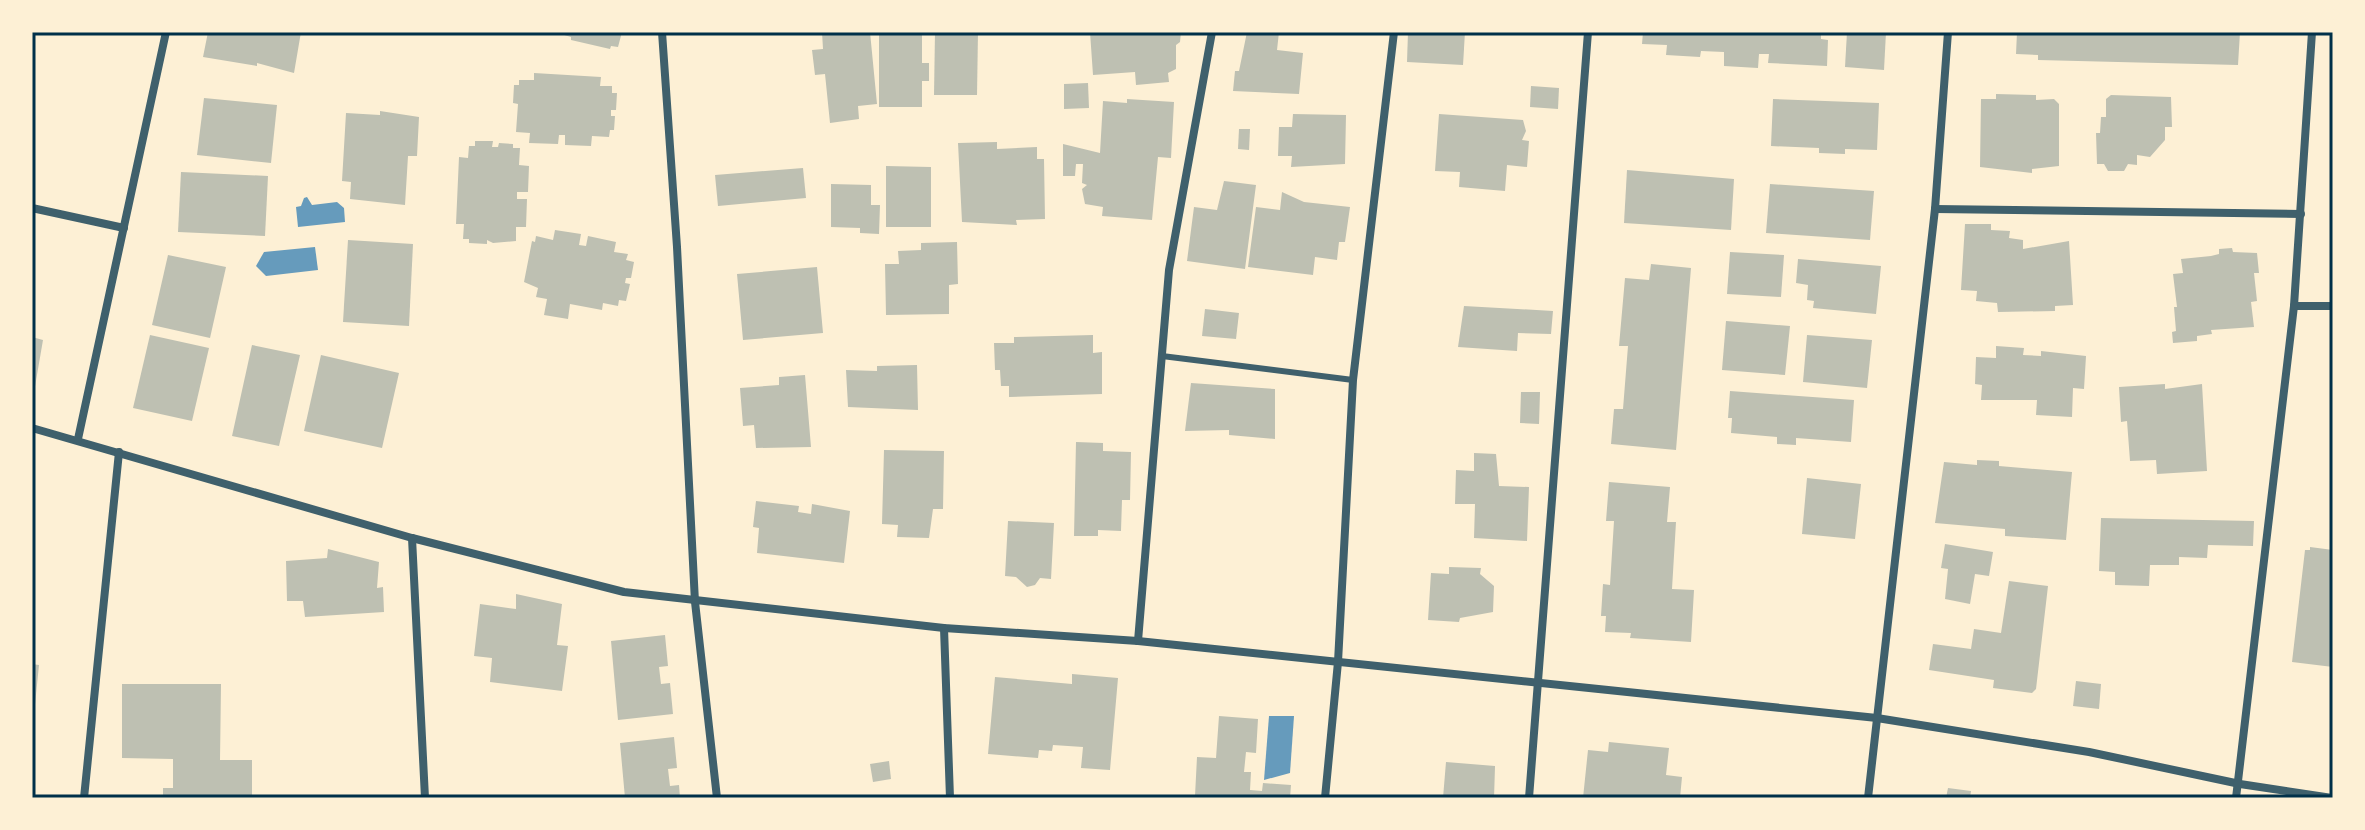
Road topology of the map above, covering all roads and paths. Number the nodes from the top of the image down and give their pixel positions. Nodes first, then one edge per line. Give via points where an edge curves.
1 (166, 32) edge
2 (662, 32) edge
3 (1212, 32) edge
4 (1394, 32) edge
5 (1588, 32) edge
6 (1948, 32) edge
7 (2312, 32) edge
8 (32, 208) edge
9 (1935, 209) junction
10 (2301, 214) junction
11 (124, 228) junction
12 (2294, 306) junction
13 (2333, 306) edge
14 (1162, 356) junction
15 (1353, 380) junction
16 (32, 428) edge
17 (78, 439) junction
18 (119, 452) junction
19 (412, 538) junction
20 (695, 602) junction
21 (944, 628) junction
22 (1138, 641) junction
23 (1338, 662) junction
24 (1538, 682) junction
25 (1877, 718) junction
26 (2240, 784) junction
27 (84, 798) edge
28 (425, 798) edge
29 (717, 798) edge
30 (950, 798) edge
31 (1325, 798) edge
32 (1529, 798) edge
33 (1868, 798) edge
34 (2236, 798) edge
35 (2332, 798) edge

1 - 11 street
2 - 20 street
3 - 14 street via 1169,270
4 - 15 street
5 - 24 street
6 - 9 street
7 - 10 street
8 - 11 street
9 - 10 street
9 - 25 street
10 - 12 street
11 - 17 street
12 - 13 street
12 - 26 street
14 - 15 lane
14 - 22 street
15 - 23 street
16 - 17 street
17 - 18 street
18 - 19 street
18 - 27 street
19 - 20 street via 624,592
19 - 28 street
20 - 21 street
20 - 29 street
21 - 22 street
21 - 30 street
22 - 23 street
23 - 24 street
23 - 31 street
24 - 25 street
24 - 32 street
25 - 26 street via 2089,752
25 - 33 street
26 - 34 street
26 - 35 street

